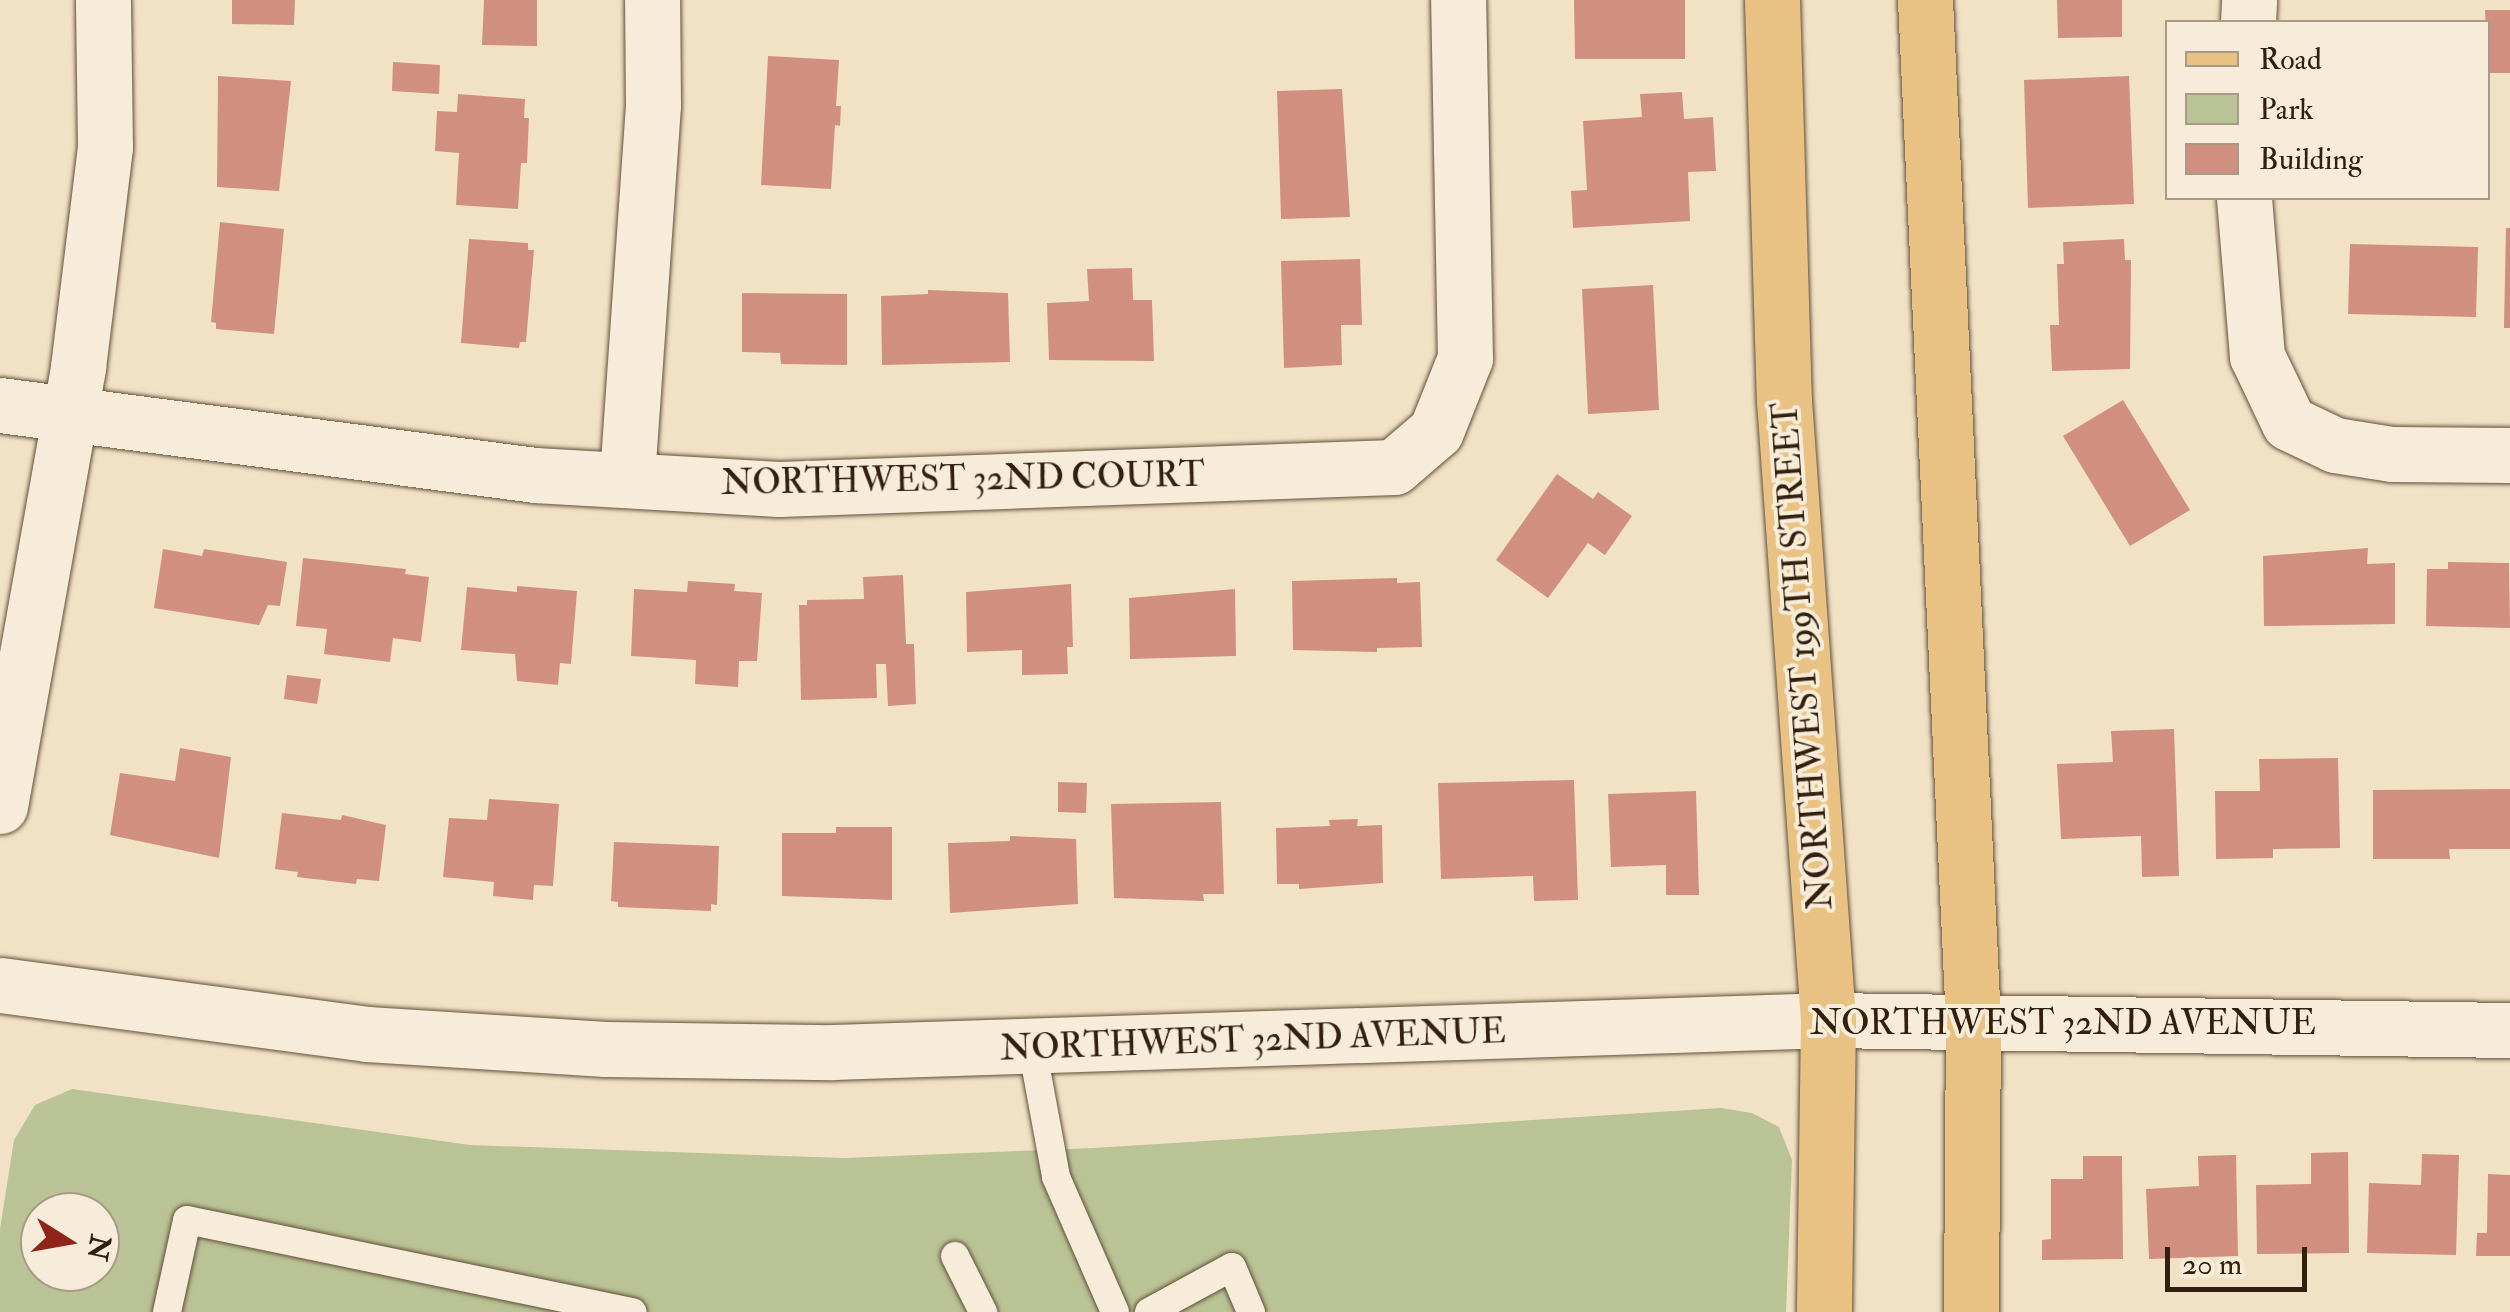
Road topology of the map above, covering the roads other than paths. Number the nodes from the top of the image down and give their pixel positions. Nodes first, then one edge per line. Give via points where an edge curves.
1 (103, 0) edge
2 (652, 0) edge
3 (1458, 0) edge
4 (1772, 0) edge
5 (1925, 0) edge
6 (2244, 200) edge
7 (0, 405) edge
8 (72, 417) junction
9 (2510, 456) edge
10 (627, 477) junction
11 (0, 806) edge
12 (0, 985) edge
13 (1828, 1020) junction
14 (1973, 1020) junction
15 (2510, 1030) edge
16 (1032, 1047) junction
17 (955, 1256) dead end
18 (167, 1312) edge
19 (633, 1312) edge
20 (983, 1312) edge
21 (1115, 1312) edge
22 (1149, 1312) edge
23 (1250, 1312) edge
24 (1824, 1312) edge
25 (1971, 1312) edge

1 - 8 street via 105,147
2 - 10 street via 652,124
3 - 10 street, NORTHWEST 32ND COURT via 1465,358 1436,430 1394,468 779,489
4 - 13 main road, NORTHWEST 199TH STREET via 1784,400
5 - 14 main road
6 - 9 street via 2256,356 2289,422 2335,446
7 - 8 street, NORTHWEST 32ND COURT
8 - 10 street, NORTHWEST 32ND COURT via 535,475
8 - 11 street
12 - 16 street, NORTHWEST 32ND AVENUE via 368,1034 606,1049
13 - 14 street, NORTHWEST 32ND AVENUE
13 - 16 street, NORTHWEST 32ND AVENUE
13 - 24 main road, NORTHWEST 199TH STREET
14 - 15 street, NORTHWEST 32ND AVENUE
14 - 25 main road
16 - 21 lane via 1056,1177
17 - 20 lane
18 - 19 lane via 187,1220
22 - 23 lane via 1232,1268

